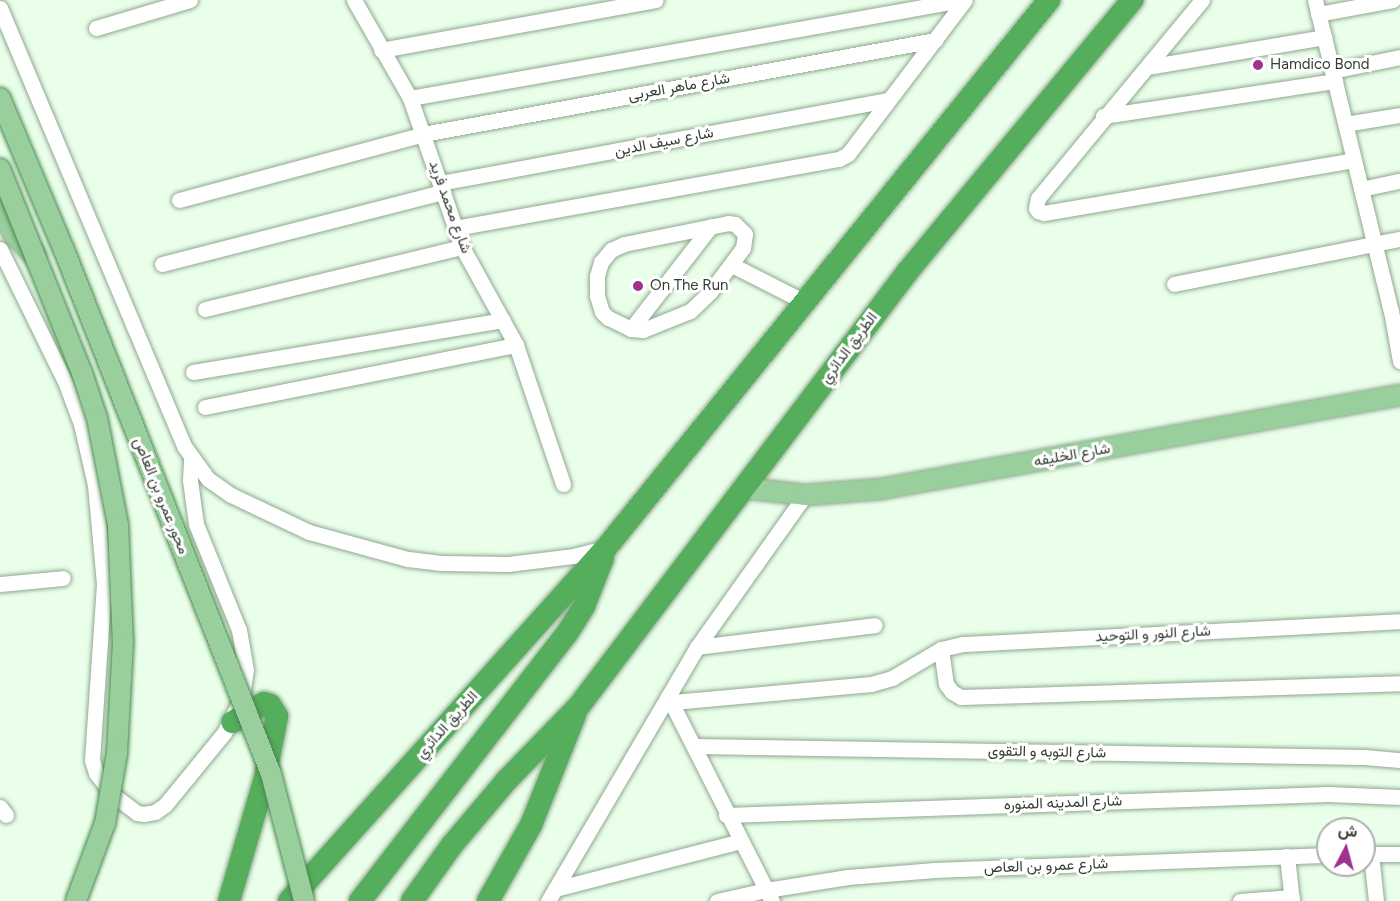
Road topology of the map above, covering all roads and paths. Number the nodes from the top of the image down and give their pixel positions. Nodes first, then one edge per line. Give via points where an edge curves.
1 (190, 0) edge
2 (354, 0) edge
3 (655, 0) edge
4 (964, 0) edge
5 (1049, 0) edge
6 (1132, 0) edge
7 (1393, 0) edge
8 (1205, 1) edge
9 (1316, 7) edge
10 (0, 8) edge
11 (96, 28) dead end
12 (1324, 37) junction
13 (935, 40) junction
14 (381, 50) junction
15 (1400, 57) edge
16 (1147, 67) junction
17 (1333, 76) junction
18 (0, 98) edge
19 (410, 98) junction
20 (888, 100) junction
21 (1400, 115) edge
22 (1103, 116) junction
23 (1345, 124) junction
24 (423, 134) junction
25 (1354, 160) junction
26 (0, 169) edge
27 (1400, 181) edge
28 (441, 188) junction
29 (1361, 189) junction
30 (179, 200) dead end
31 (0, 211) edge
32 (711, 226) junction
33 (455, 228) junction
34 (1400, 239) edge
35 (1375, 244) junction
36 (462, 247) junction
37 (0, 249) edge
38 (35, 256) junction
39 (162, 264) dead end
40 (732, 264) junction
41 (1174, 284) dead end
42 (803, 301) junction
43 (205, 309) dead end
44 (1396, 310) edge
45 (503, 320) junction
46 (631, 329) junction
47 (516, 345) junction
48 (1400, 361) edge
49 (193, 372) dead end
50 (1400, 395) edge
51 (205, 407) dead end
52 (191, 458) junction
53 (563, 484) dead end
54 (742, 488) junction
55 (805, 495) junction
56 (606, 548) junction
57 (63, 578) dead end
58 (0, 584) edge
59 (1400, 621) edge
60 (875, 625) dead end
61 (697, 647) junction
62 (942, 649) junction
63 (1400, 683) edge
64 (671, 699) junction
65 (579, 706) junction
66 (231, 722) junction
67 (695, 746) junction
68 (1400, 760) edge
69 (1400, 797) edge
70 (726, 814) junction
71 (740, 840) junction
72 (1376, 854) edge
73 (1400, 854) edge
74 (1316, 855) edge
75 (1287, 856) junction
76 (1371, 877) edge
77 (551, 895) edge
78 (769, 895) edge
79 (1292, 899) edge
80 (76, 901) edge
81 (229, 901) edge
82 (289, 901) edge
83 (304, 901) edge
84 (360, 901) edge
85 (412, 901) edge
86 (488, 901) edge
87 (717, 901) edge
88 (1240, 901) edge
89 (1376, 901) edge

1 - 11 street
2 - 14 street, شارع محمد فريد
3 - 14 street
4 - 13 street
4 - 19 street
5 - 42 highway, الطريق الدائري
6 - 54 highway, الطريق الدائري via 908,271
7 - 9 street
8 - 16 street
9 - 12 street
10 - 52 street
12 - 16 street
12 - 17 street
13 - 20 street
13 - 24 street, شارع ماهر العربى
14 - 19 street, شارع محمد فريد
15 - 17 street
16 - 22 street
17 - 22 street
17 - 23 street
18 - 83 main road, محور عمرو بن العاص, bridge via 271,774
19 - 24 street, شارع محمد فريد
20 - 28 street, شارع سيف الدين
20 - 33 street via 848,154 835,160
21 - 23 street
22 - 25 street via 1036,202 1036,208 1044,213
23 - 25 street
24 - 28 street, شارع محمد فريد
24 - 30 street, شارع ماهر العربى
25 - 29 street
26 - 38 main road, bridge
27 - 29 street
28 - 33 street, شارع محمد فريد
28 - 39 street, شارع سيف الدين
29 - 35 street
31 - 38 main road via 14,234
32 - 40 street via 735,224 745,234 743,248
32 - 46 street
32 - 46 street via 624,244 605,255 597,276 598,304 608,318
33 - 36 street, شارع محمد فريد
34 - 35 street
35 - 41 street
35 - 44 street
36 - 43 street
36 - 45 street, شارع محمد فريد
37 - 66 street via 66,384 81,424 95,485 104,584 91,747 96,773 112,794 137,813 155,812 165,805
38 - 80 main road, bridge via 97,418 112,486 121,560 123,642 117,753 105,824
40 - 42 street
40 - 46 street via 690,311 648,329
42 - 56 highway, الطريق الدائري
44 - 48 street
45 - 47 street, شارع محمد فريد
45 - 49 street
47 - 51 street
47 - 53 street, شارع محمد فريد
50 - 55 main road, شارع الخليفه via 882,489
52 - 56 street via 208,479 231,495 309,532 376,552 441,563 486,564 541,561
52 - 66 street via 196,524 239,630 245,657 242,697
54 - 55 main road, شارع الخليفه
54 - 65 highway, الطريق الدائري
55 - 61 street
56 - 82 highway, الطريق الدائري
56 - 84 highway, الطريق الدائري via 596,578 568,632
57 - 58 street
59 - 62 street, شارع النور و التوحيد via 963,644
60 - 61 street
61 - 64 street
62 - 63 street via 946,684 961,697
62 - 64 street, شارع النور و التوحيد via 892,678 871,684
64 - 67 street
64 - 77 street
65 - 85 highway, الطريق الدائري via 506,781
65 - 86 highway, الطريق الدائري via 531,825
66 - 81 highway via 264,703 278,716 265,778
67 - 68 street, شارع التوبه و التقوى
67 - 70 street
69 - 70 street, شارع المدينه المنوره via 1328,794
70 - 71 street
71 - 77 street
71 - 78 street
72 - 73 street
74 - 75 street, شارع عمرو بن العاص
75 - 78 street, شارع عمرو بن العاص via 935,870 848,877
75 - 79 street
76 - 89 street
78 - 87 street, شارع عمرو بن العاص
79 - 88 street

